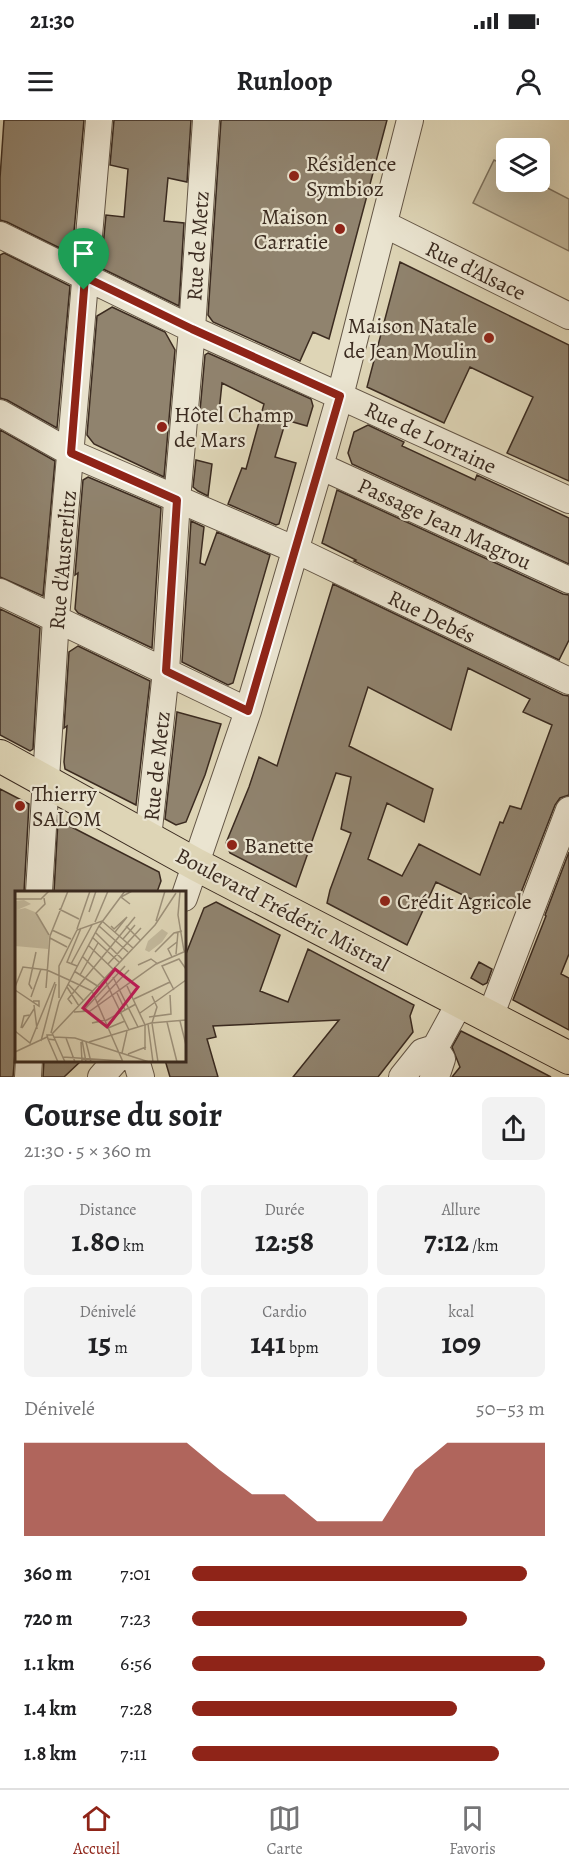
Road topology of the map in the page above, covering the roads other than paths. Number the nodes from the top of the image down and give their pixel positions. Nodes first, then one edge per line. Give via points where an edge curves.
1 (99, 120) edge
2 (206, 120) edge
3 (410, 120) edge
4 (384, 224) junction
5 (0, 235) edge
6 (85, 277) junction
7 (569, 316) edge
8 (192, 329) junction
9 (340, 396) junction
10 (0, 413) edge
11 (71, 453) junction
12 (320, 466) junction
13 (177, 500) junction
14 (569, 500) edge
15 (296, 550) junction
16 (569, 580) edge
17 (0, 592) edge
18 (56, 618) junction
19 (166, 671) junction
20 (569, 681) edge
21 (248, 711) junction
22 (0, 756) edge
23 (46, 781) junction
24 (568, 816) edge
25 (148, 838) junction
26 (197, 865) junction
27 (39, 891) edge
28 (186, 893) edge
29 (460, 1002) junction
30 (490, 1017) junction
31 (435, 1048) junction
32 (569, 1058) edge
33 (29, 1062) edge
34 (114, 1062) edge
35 (136, 1062) edge
36 (28, 1077) edge
37 (101, 1077) edge
38 (141, 1077) edge
39 (402, 1077) edge
40 (433, 1077) edge

1 - 6 street, Rue d'Austerlitz
2 - 8 street, Rue de Metz
3 - 4 street
4 - 7 street, Rue d'Alsace
4 - 9 street
5 - 6 street, Rue de Lorraine
6 - 8 street, Rue de Lorraine
6 - 11 street, Rue d'Austerlitz
8 - 9 street, Rue de Lorraine
8 - 13 street, Rue de Metz
9 - 12 street
9 - 14 street, Rue de Lorraine
10 - 11 street, Rue Debés
11 - 13 street, Rue Debés
11 - 18 street, Rue d'Austerlitz
12 - 15 street
12 - 16 street, Passage Jean Magrou
13 - 15 street, Rue Debés
13 - 19 street, Rue de Metz
15 - 20 street, Rue Debés
15 - 21 street
17 - 18 street
18 - 19 street
18 - 23 street, Rue d'Austerlitz
19 - 21 street
19 - 25 street, Rue de Metz
21 - 26 street
22 - 23 main road, Boulevard Frédéric Mistral
23 - 25 main road, Boulevard Frédéric Mistral
23 - 27 street, Rue d'Austerlitz
24 - 30 street
25 - 26 main road, Boulevard Frédéric Mistral
26 - 28 street
26 - 29 main road, Boulevard Frédéric Mistral
29 - 30 main road, Boulevard Frédéric Mistral
29 - 31 street
30 - 32 main road, Boulevard Frédéric Mistral
31 - 39 street via 422,1052
31 - 40 street via 442,1059
33 - 36 street
34 - 37 street
35 - 38 street

